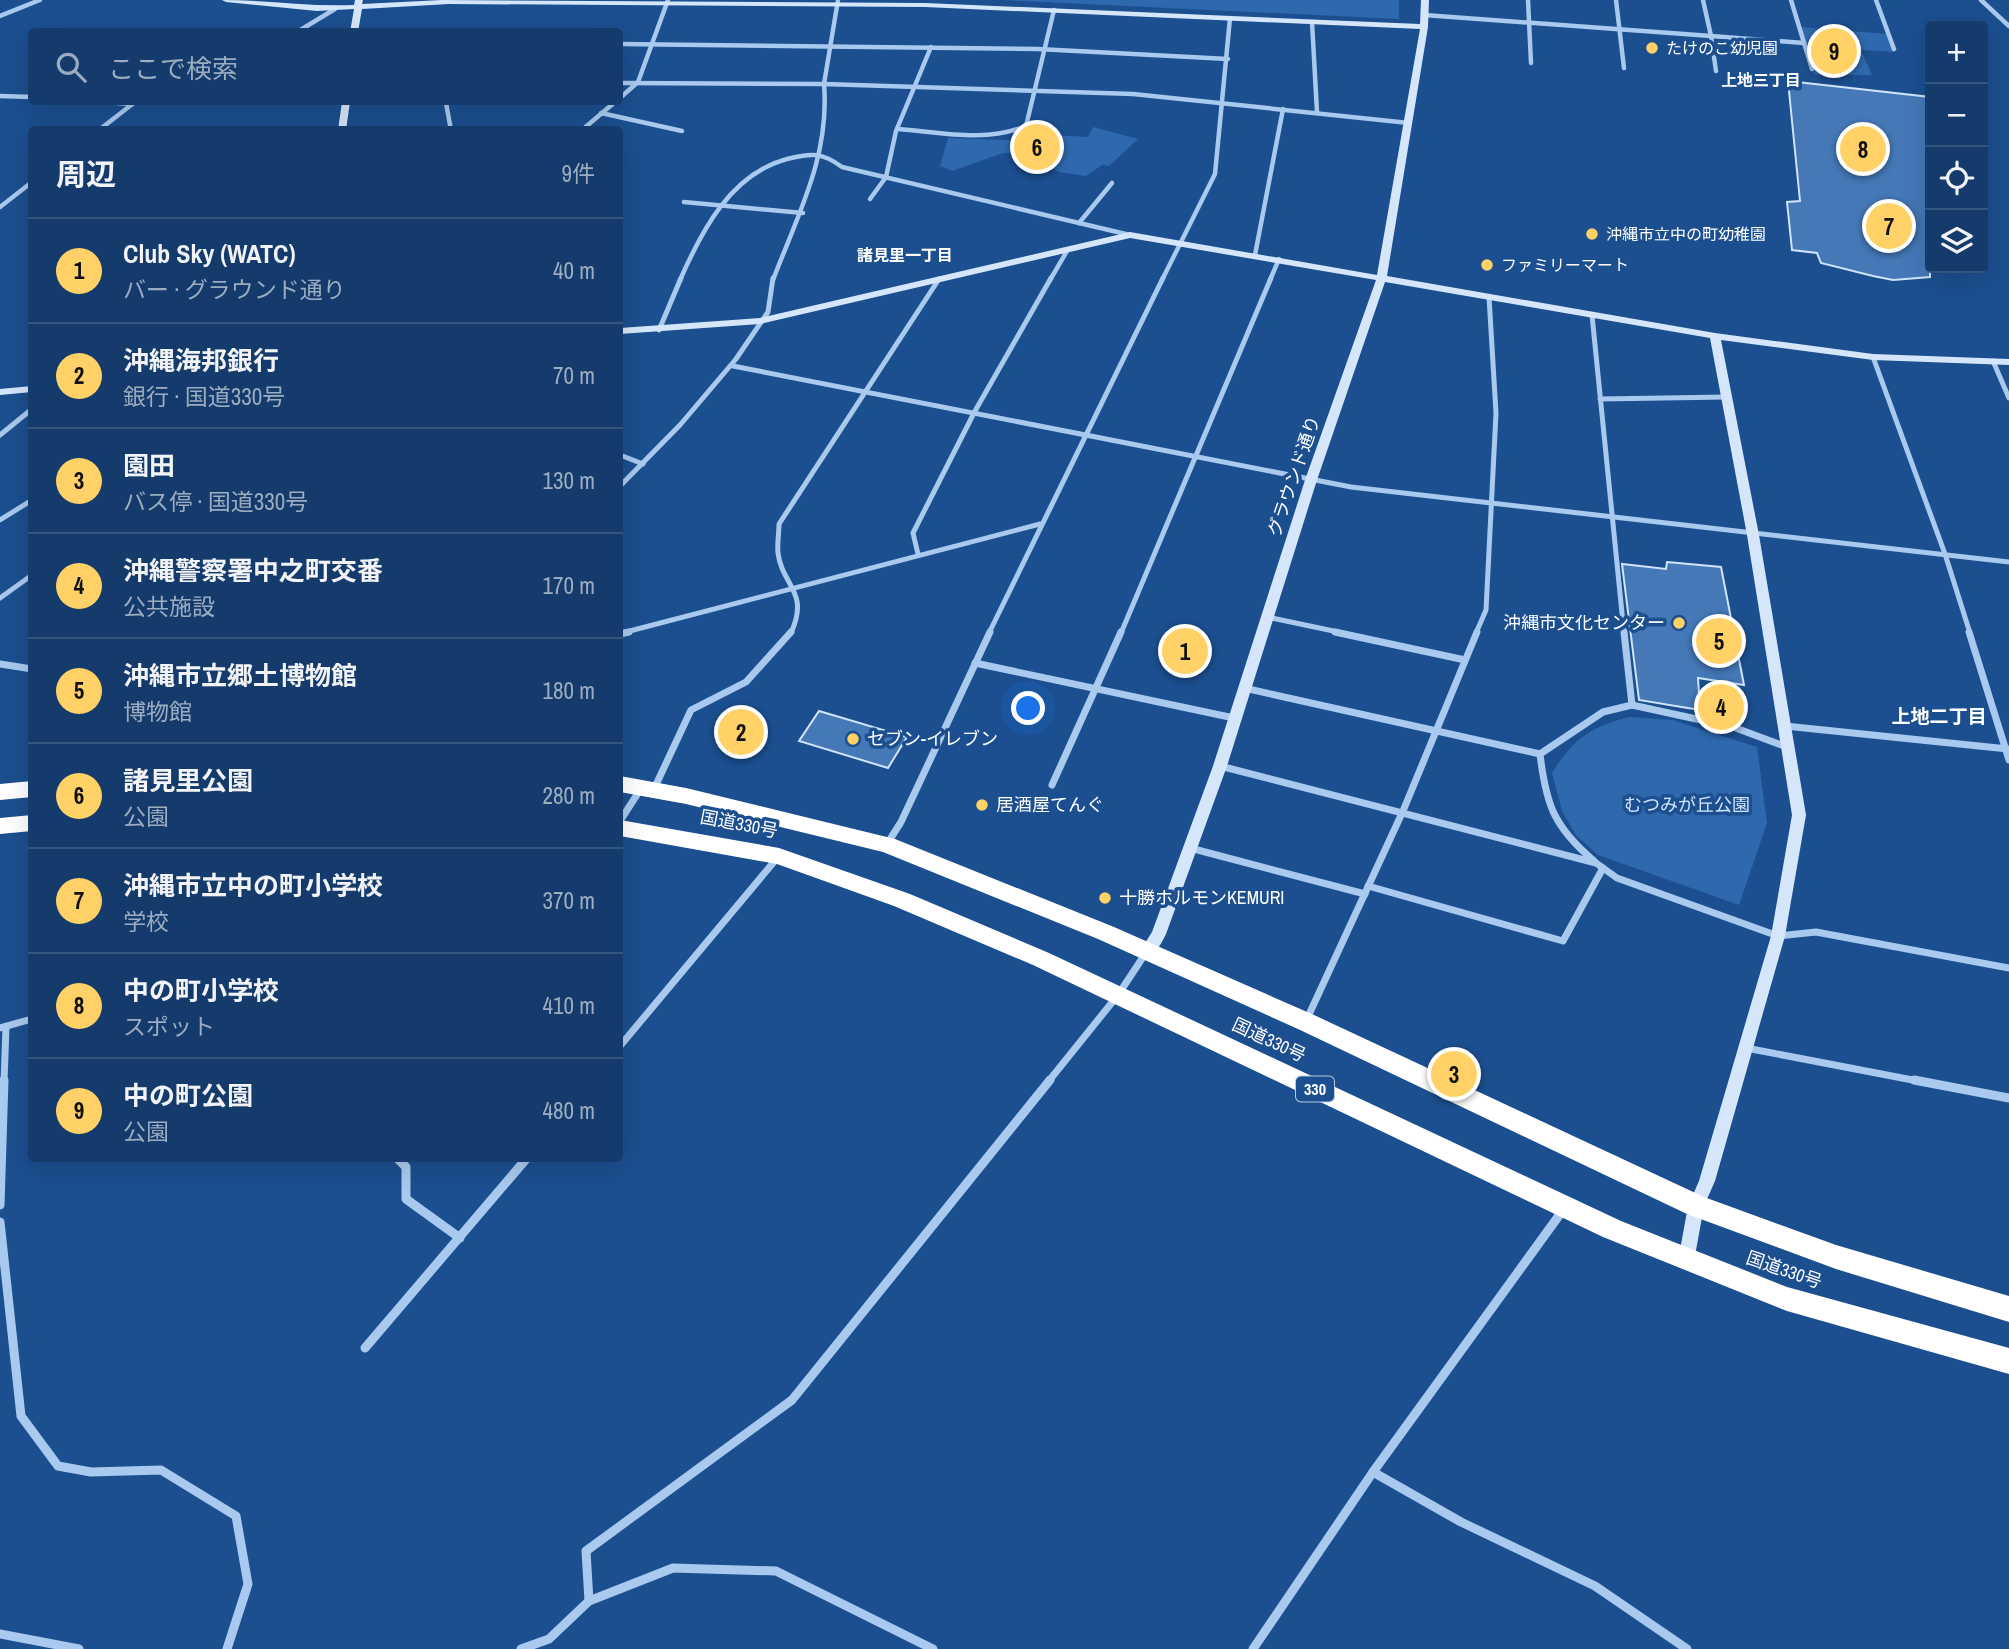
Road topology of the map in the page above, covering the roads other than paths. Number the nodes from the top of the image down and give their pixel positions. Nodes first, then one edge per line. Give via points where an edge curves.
1 (40, 0) edge
2 (226, 0) edge
3 (1425, 0) edge
4 (1528, 0) edge
5 (1616, 0) edge
6 (1703, 0) edge
7 (1791, 0) edge
8 (1877, 0) edge
9 (1981, 0) edge
10 (579, 1) edge
11 (668, 1) edge
12 (748, 2) edge
13 (838, 2) edge
14 (358, 4) edge
15 (335, 9) junction
16 (1054, 10) junction
17 (0, 16) edge
18 (1230, 18) junction
19 (1424, 21) junction
20 (1312, 22) junction
21 (1530, 22) junction
22 (2009, 26) edge
23 (304, 28) edge
24 (355, 28) edge
25 (1621, 30) junction
26 (1711, 36) junction
27 (653, 43) junction
28 (1804, 43) junction
29 (623, 44) edge
30 (830, 44) junction
31 (931, 47) junction
32 (1894, 49) dead end
33 (1044, 50) junction
34 (1228, 59) junction
35 (1531, 63) dead end
36 (1624, 68) dead end
37 (1812, 69) dead end
38 (1716, 71) dead end
39 (639, 82) junction
40 (623, 83) edge
41 (824, 84) junction
42 (914, 85) junction
43 (1037, 91) junction
44 (623, 95) edge
45 (0, 96) edge
46 (28, 97) edge
47 (1223, 102) junction
48 (130, 105) edge
49 (346, 105) edge
50 (446, 105) edge
51 (611, 105) edge
52 (1283, 108) junction
53 (1317, 112) junction
54 (601, 113) junction
55 (1409, 122) junction
56 (104, 126) edge
57 (343, 126) edge
58 (450, 126) edge
59 (586, 126) edge
60 (898, 129) junction
61 (682, 131) dead end
62 (821, 153) junction
63 (886, 177) junction
64 (1112, 183) dead end
65 (28, 186) edge
66 (870, 199) dead end
67 (684, 202) dead end
68 (0, 207) edge
69 (718, 207) junction
70 (803, 213) junction
71 (1079, 223) junction
72 (1130, 235) junction
73 (1179, 242) junction
74 (1066, 251) junction
75 (1255, 255) junction
76 (1279, 259) junction
77 (1382, 277) junction
78 (939, 279) junction
79 (1489, 297) junction
80 (1592, 315) junction
81 (760, 321) junction
82 (659, 330) junction
83 (623, 331) edge
84 (1715, 336) junction
85 (1873, 357) junction
86 (1993, 361) junction
87 (2009, 362) edge
88 (733, 366) junction
89 (28, 389) edge
90 (0, 392) edge
91 (866, 392) junction
92 (1727, 397) junction
93 (2009, 398) edge
94 (1600, 399) junction
95 (975, 411) junction
96 (28, 412) edge
97 (1085, 434) junction
98 (0, 435) edge
99 (1196, 456) junction
100 (623, 457) edge
101 (643, 464) junction
102 (1311, 480) junction
103 (623, 482) edge
104 (28, 502) edge
105 (1491, 503) junction
106 (1611, 518) junction
107 (0, 520) edge
108 (1040, 524) junction
109 (1753, 535) junction
110 (918, 554) junction
111 (1945, 554) junction
112 (2009, 562) edge
113 (28, 578) edge
114 (794, 590) junction
115 (0, 598) edge
116 (1266, 617) junction
117 (623, 633) edge
118 (1465, 660) junction
119 (975, 663) junction
120 (0, 664) edge
121 (28, 668) edge
122 (1243, 688) junction
123 (1097, 689) junction
124 (1632, 705) junction
125 (1234, 718) junction
126 (1784, 726) junction
127 (1436, 729) junction
128 (1789, 748) junction
129 (2007, 749) edge
130 (1540, 754) junction
131 (2009, 760) edge
132 (1220, 766) junction
133 (1052, 785) dead end
134 (639, 787) edge
135 (28, 789) edge
136 (0, 792) edge
137 (1403, 811) junction
138 (623, 816) edge
139 (28, 823) edge
140 (0, 826) edge
141 (623, 829) edge
142 (887, 845) junction
143 (1190, 848) junction
144 (779, 856) junction
145 (1600, 865) junction
146 (1366, 890) junction
147 (1778, 936) junction
148 (1147, 951) junction
149 (2009, 968) edge
150 (1118, 995) junction
151 (28, 1021) edge
152 (1306, 1022) junction
153 (3, 1028) edge
154 (623, 1042) edge
155 (1745, 1048) junction
156 (2009, 1098) edge
157 (401, 1162) edge
158 (524, 1162) edge
159 (0, 1205) edge
160 (1696, 1206) junction
161 (1565, 1207) junction
162 (0, 1223) edge
163 (460, 1238) junction
164 (1687, 1261) junction
165 (2009, 1309) edge
166 (365, 1348) dead end
167 (2009, 1361) edge
168 (1373, 1472) junction
169 (589, 1601) junction
170 (0, 1634) edge
171 (79, 1649) edge
172 (227, 1649) edge
173 (521, 1649) edge
174 (933, 1649) edge
175 (1253, 1649) edge
176 (1687, 1649) edge

1 - 17 street
2 - 15 street
3 - 19 street, グラウンド通り
4 - 21 street
5 - 25 street
6 - 26 street
7 - 28 street
8 - 32 street
9 - 22 street
10 - 11 street
10 - 14 street
11 - 12 street
11 - 27 street
12 - 13 street
13 - 16 street
13 - 30 street
14 - 15 street
14 - 24 street
15 - 23 street
16 - 18 street
16 - 33 street
18 - 20 street
18 - 34 street
19 - 20 street
19 - 21 street
19 - 55 street, グラウンド通り
20 - 53 street
21 - 25 street
21 - 35 street
25 - 26 street
25 - 36 street
26 - 28 street
26 - 38 street
27 - 29 street
27 - 30 street
27 - 39 street
28 - 37 street
30 - 31 street
30 - 41 street
31 - 33 street
31 - 42 street
33 - 34 street
33 - 43 street
34 - 47 street
39 - 40 street
39 - 41 street
39 - 44 street
41 - 42 street
41 - 62 street via 827,97
42 - 43 street
42 - 60 street
43 - 47 street
43 - 60 street via 1026,126 1014,133
45 - 46 street
47 - 52 street
47 - 73 street via 1215,174
48 - 56 street
49 - 57 street
50 - 58 street
51 - 54 street
52 - 53 street
52 - 75 street
53 - 55 street
54 - 59 street
54 - 61 street
55 - 77 street, グラウンド通り
60 - 63 street
62 - 63 street via 842,167
62 - 69 street via 780,158 757,171
62 - 70 street
63 - 66 street
63 - 71 street
64 - 71 street
65 - 68 street
67 - 69 street
69 - 70 street
69 - 82 street via 676,284
70 - 81 street via 769,289 770,310
71 - 72 street
72 - 73 street
72 - 74 street
73 - 75 street
73 - 97 street
74 - 78 street
74 - 95 street
75 - 76 street
76 - 77 street
76 - 99 street
77 - 79 street
77 - 102 street, グラウンド通り
78 - 81 street
78 - 91 street
79 - 80 street
79 - 105 street via 1496,413
80 - 84 street
80 - 94 street
81 - 82 street
81 - 88 street
82 - 83 street
84 - 85 street
84 - 92 street
85 - 86 street
85 - 111 street
86 - 87 street
86 - 93 street
88 - 91 street
88 - 101 street
89 - 90 street
91 - 95 street
91 - 114 street via 779,524 778,555
92 - 94 street
92 - 109 street
94 - 106 street
95 - 97 street
95 - 110 street via 913,533
96 - 98 street
97 - 99 street
97 - 108 street
99 - 102 street
99 - 123 street
100 - 101 street
101 - 103 street
102 - 105 street
102 - 116 street, グラウンド通り
104 - 107 street
105 - 106 street
105 - 118 street via 1486,610
106 - 109 street
106 - 124 street
108 - 110 street
108 - 119 street
109 - 111 street
109 - 126 street
110 - 114 street
111 - 112 street
111 - 129 street
113 - 115 street
114 - 117 street
114 - 134 street via 798,617 788,639 746,682 691,710
116 - 118 street
116 - 122 street, グラウンド通り
118 - 127 street
119 - 123 street
119 - 142 street
120 - 121 street
122 - 125 street, グラウンド通り
122 - 127 street
123 - 125 street
123 - 133 street
124 - 128 street via 1733,727
124 - 130 street via 1603,712
125 - 132 street, グラウンド通り
126 - 128 street
126 - 129 street
127 - 130 street
127 - 137 street
128 - 147 street via 1799,815
129 - 131 street
130 - 145 street via 1550,814 1571,842
132 - 137 street
132 - 143 street, グラウンド通り
134 - 138 street
134 - 142 highway, 国道330号
135 - 136 highway
137 - 145 street
137 - 146 street
139 - 140 highway
141 - 144 highway, 国道330号 / 330
142 - 148 highway, 国道330号
143 - 146 street
143 - 148 street, グラウンド通り via 1159,933
144 - 150 highway, 国道330号 / 330 via 902,900
144 - 154 street
145 - 146 street via 1563,941
145 - 147 street via 1617,878
146 - 152 street
147 - 149 street via 1816,932
147 - 155 street
148 - 150 street
148 - 152 highway, 国道330号
150 - 161 highway, 国道330号 / 330
150 - 169 street via 792,1400 586,1551
151 - 153 street
152 - 160 highway, 国道330号
153 - 159 street
155 - 156 street
155 - 160 street
157 - 163 street via 406,1167 407,1199
158 - 163 street
160 - 164 street
160 - 165 highway, 国道330号 via 1836,1257
161 - 164 highway, 国道330号 / 330
161 - 168 street
162 - 172 street via 21,1416 58,1465 91,1472 162,1470 236,1516 248,1584
163 - 166 street
164 - 167 highway, 国道330号 / 330 via 1787,1299
168 - 175 street
168 - 176 street via 1461,1522 1595,1586
169 - 173 street via 550,1639
169 - 174 street via 673,1568 776,1571
170 - 171 street

